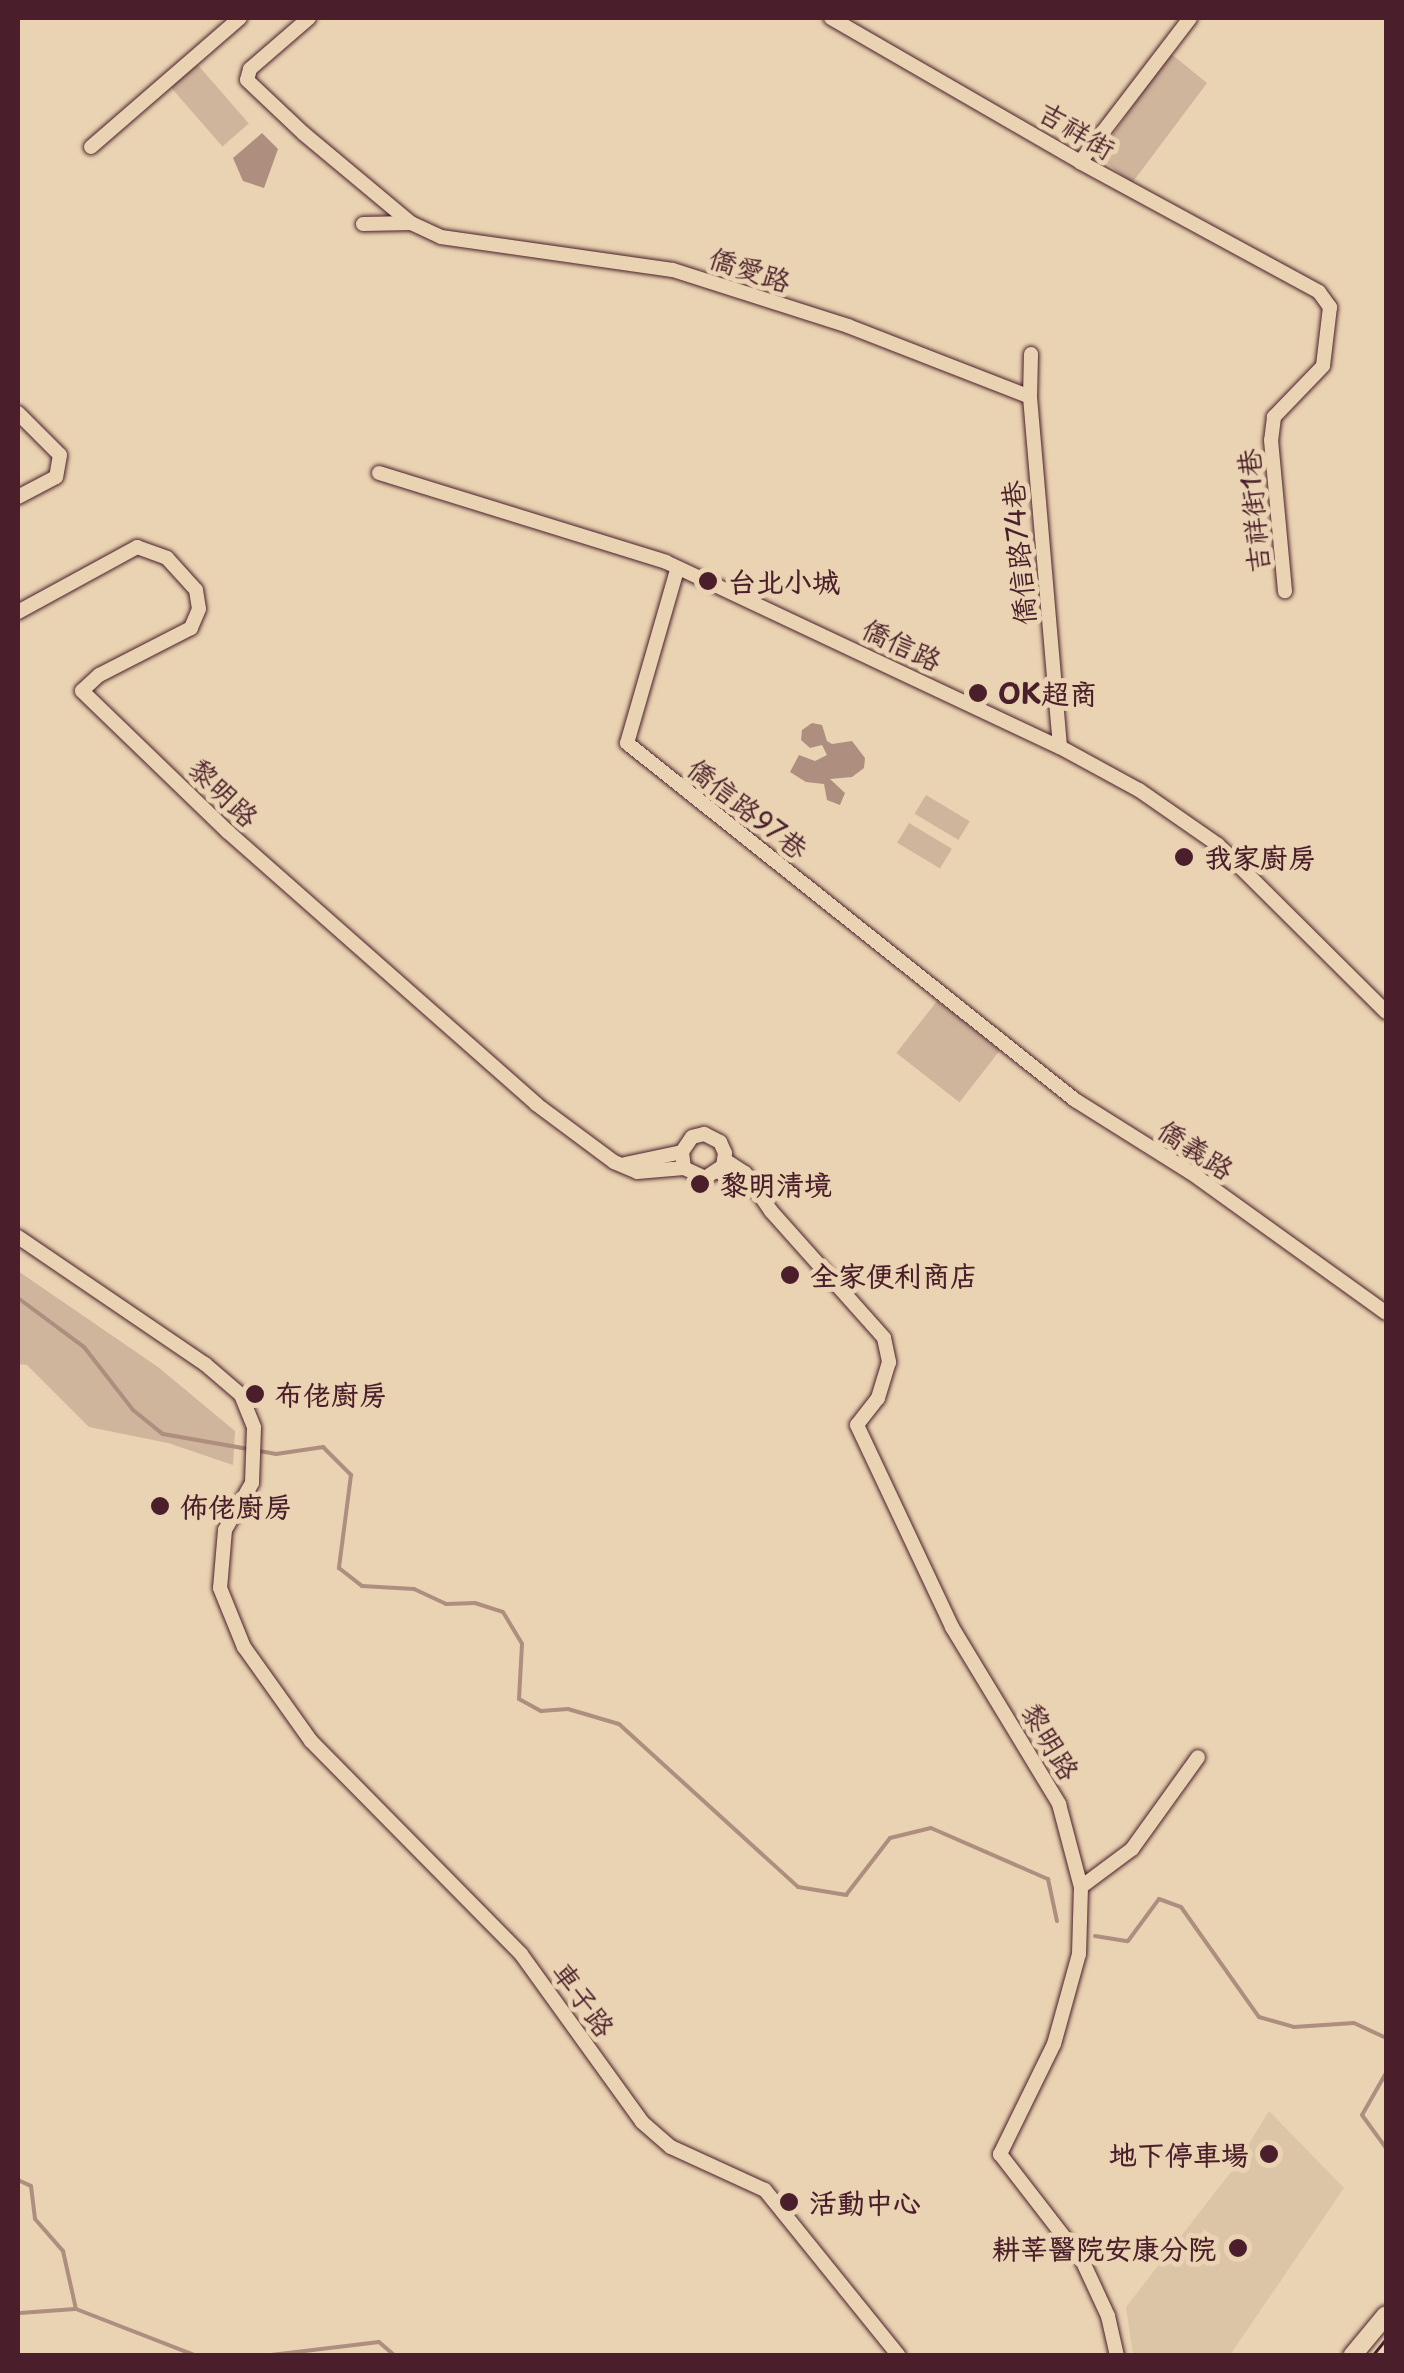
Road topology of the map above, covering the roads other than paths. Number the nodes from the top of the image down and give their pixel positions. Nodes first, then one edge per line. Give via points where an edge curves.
1 (240, 18) edge
2 (309, 18) edge
3 (831, 18) edge
4 (1190, 18) edge
5 (91, 146) dead end
6 (1080, 162) junction
7 (412, 223) junction
8 (363, 224) dead end
9 (1300, 282) joint
10 (1031, 354) dead end
11 (1030, 397) junction
12 (18, 413) edge
13 (379, 473) dead end
14 (18, 497) edge
15 (677, 570) junction
16 (1285, 591) dead end
17 (18, 612) edge
18 (1060, 747) junction
19 (1386, 1012) edge
20 (981, 1022) joint
21 (683, 1160) junction
22 (722, 1166) junction
23 (18, 1238) edge
24 (1386, 1314) edge
25 (1198, 1756) dead end
26 (1080, 1887) junction
27 (1386, 2315) edge
28 (899, 2356) edge
29 (1118, 2356) edge
30 (1352, 2356) edge

1 - 5 street
2 - 7 street via 250,69 248,80
3 - 6 street, 吉祥街
4 - 6 street
6 - 9 street, 吉祥街
7 - 8 street
7 - 11 street, 僑愛路 via 441,237 673,270 848,326
9 - 16 street, 吉祥街1巷 via 1330,307 1322,366 1274,416
10 - 11 street, 僑信路74巷
11 - 18 street, 僑信路74巷
12 - 14 street via 60,455 56,476
13 - 15 street, 僑信路
15 - 18 street, 僑信路
15 - 20 street, 僑信路97巷 via 627,743
17 - 21 street, 黎明路 via 136,548 167,558 196,590 199,609 191,628 98,675 82,690 228,832 536,1104 637,1172
18 - 19 street, 僑信路 via 1139,790 1218,845
20 - 24 street, 僑義路 via 1075,1100 1190,1172
21 - 22 street, 黎明路 via 704,1178
21 - 22 street, 黎明路 via 687,1141 704,1134 720,1142
22 - 26 street, 黎明路 via 757,1189 884,1338 889,1362 878,1398 856,1424 952,1627 1059,1804
23 - 28 street, 車子路 via 241,1394 254,1428 252,1483 224,1530 220,1588 244,1647 311,1741 522,1954 642,2122 671,2147 765,2190
25 - 26 street via 1132,1849
26 - 29 street, 黎明路 via 1072,1992 1000,2154 1082,2260
27 - 30 street

